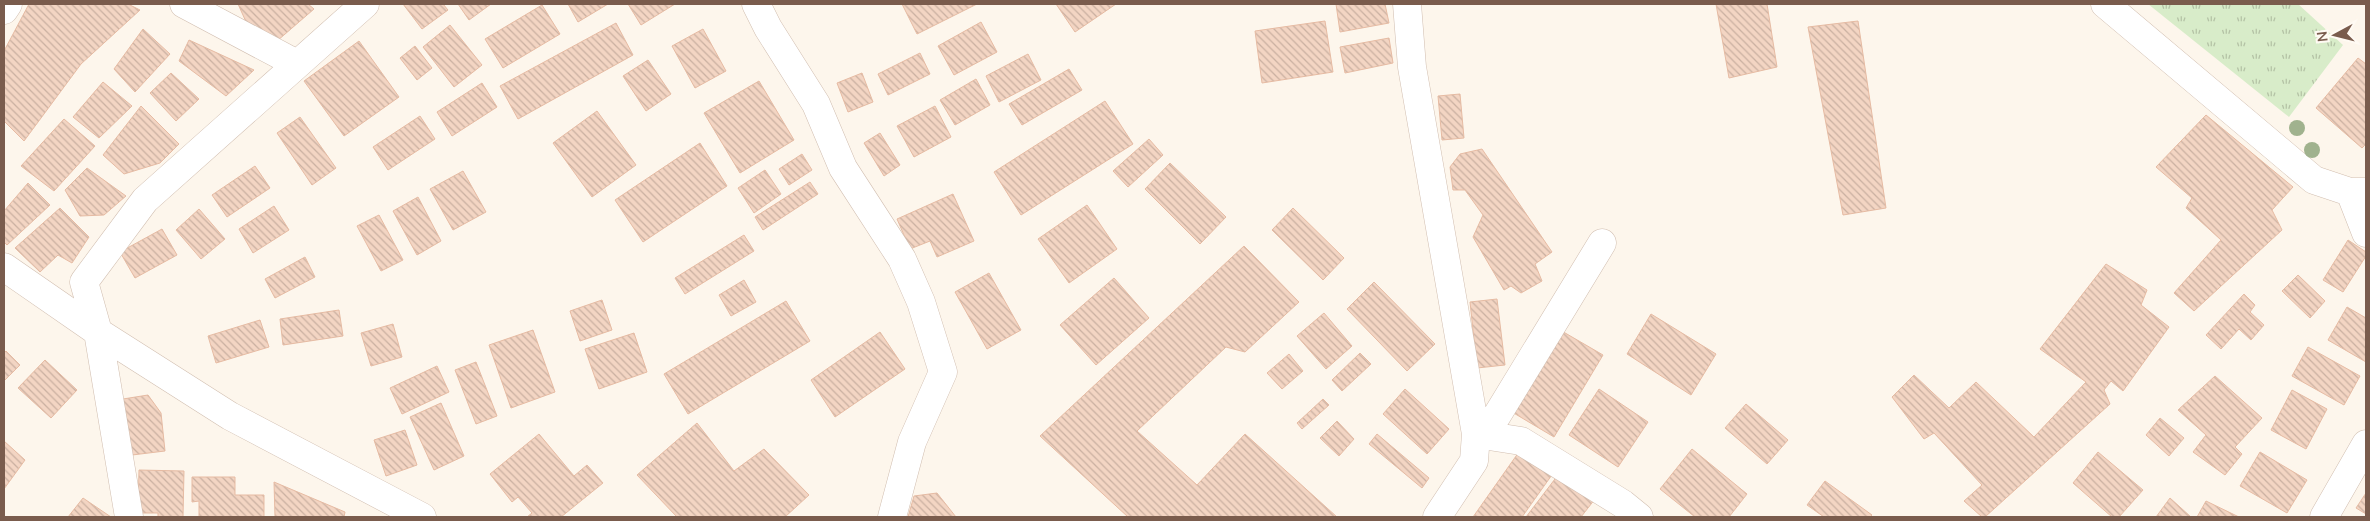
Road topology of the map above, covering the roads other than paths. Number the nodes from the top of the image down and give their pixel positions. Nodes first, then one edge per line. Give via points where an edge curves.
1 (8, 4) edge
2 (184, 4) edge
3 (365, 4) edge
4 (756, 4) edge
5 (1407, 4) edge
6 (2105, 4) edge
7 (4, 10) edge
8 (297, 64) junction
9 (2358, 192) edge
10 (2366, 233) edge
11 (1602, 243) dead end
12 (4, 267) edge
13 (98, 332) junction
14 (1476, 434) junction
15 (2366, 444) edge
16 (128, 517) edge
17 (422, 517) edge
18 (892, 517) edge
19 (1437, 517) edge
20 (1639, 517) edge
21 (2324, 517) edge

1 - 7 street
2 - 8 street
3 - 8 street
4 - 18 street via 816,104 843,168 902,259 921,302 943,372 912,442
5 - 14 street via 1412,67
6 - 9 street via 2314,180
8 - 13 street via 144,200 84,282
9 - 10 street
11 - 14 street via 1496,417
12 - 13 street
13 - 16 street
13 - 17 street via 230,416
14 - 19 street via 1474,461
14 - 20 street via 1521,441
15 - 21 street

